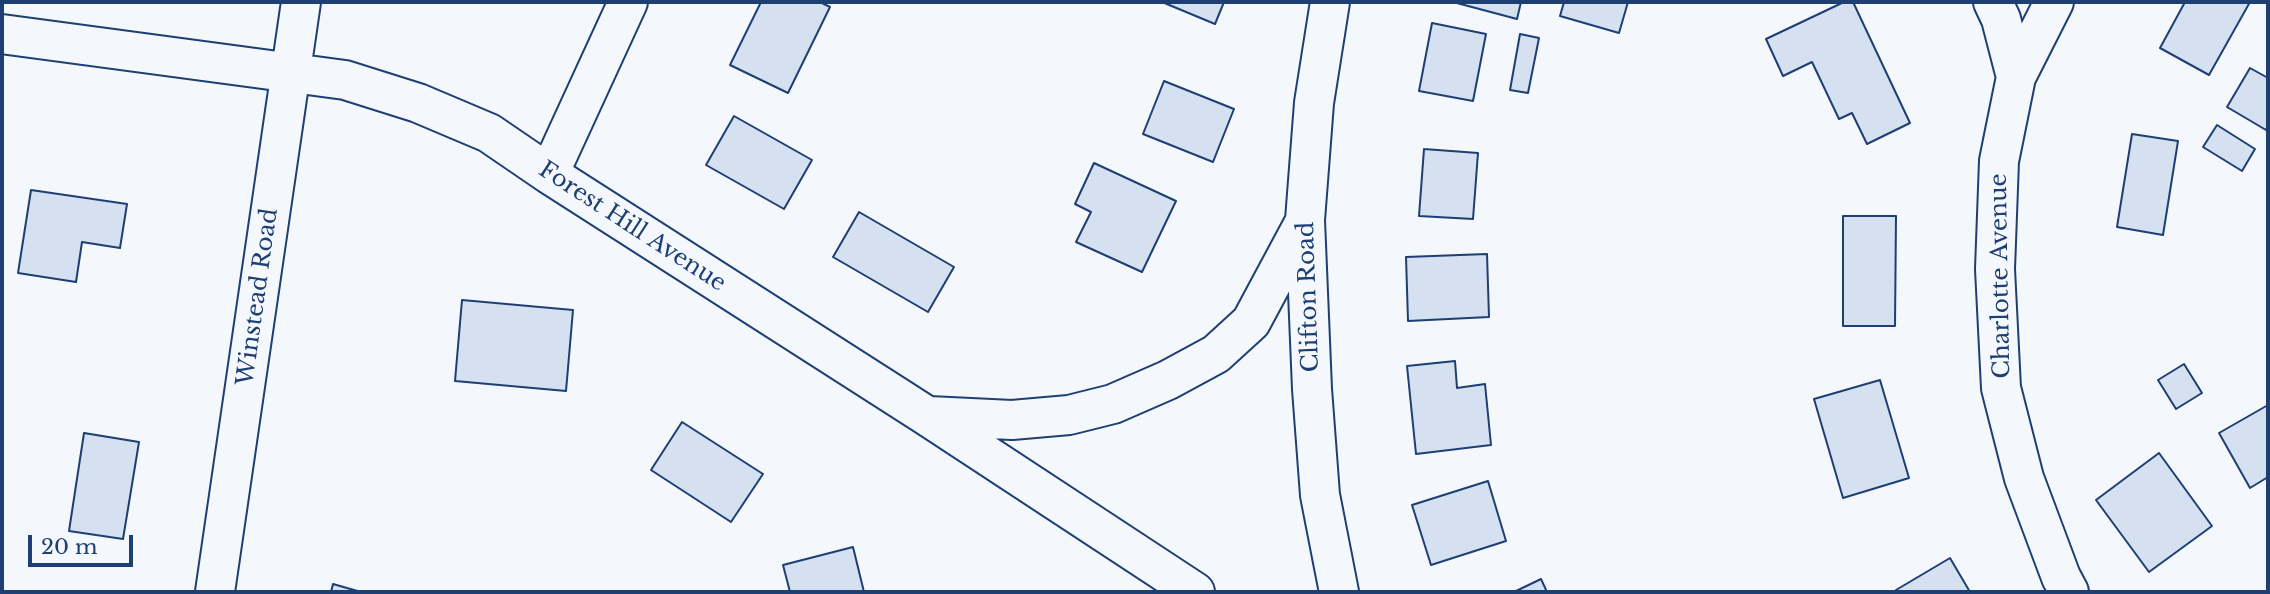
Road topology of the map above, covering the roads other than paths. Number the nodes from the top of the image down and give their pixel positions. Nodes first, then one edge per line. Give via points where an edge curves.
1 (301, 2) edge
2 (628, 2) edge
3 (1330, 2) edge
4 (1993, 2) edge
5 (2054, 2) edge
6 (2, 34) edge
7 (291, 73) junction
8 (2016, 77) junction
9 (549, 174) junction
10 (1306, 220) junction
11 (927, 416) junction
12 (215, 592) edge
13 (1195, 592) edge
14 (1339, 592) edge
15 (2069, 592) edge

1 - 7 street, Winstead Road
2 - 9 street
3 - 10 street, Clifton Road via 1314,103
4 - 8 street
5 - 8 street, Charlotte Avenue
6 - 7 street, Forest Hill Avenue
7 - 9 street, Forest Hill Avenue via 345,80 418,103 489,133
7 - 12 street, Winstead Road
8 - 15 street, Charlotte Avenue via 1999,162 1996,268 2001,388 2024,478
9 - 11 street, Forest Hill Avenue
10 - 11 street via 1251,322 1216,354 1168,380 1113,404 1069,415 1012,420
10 - 14 street, Clifton Road via 1320,495
11 - 13 street, Forest Hill Avenue

